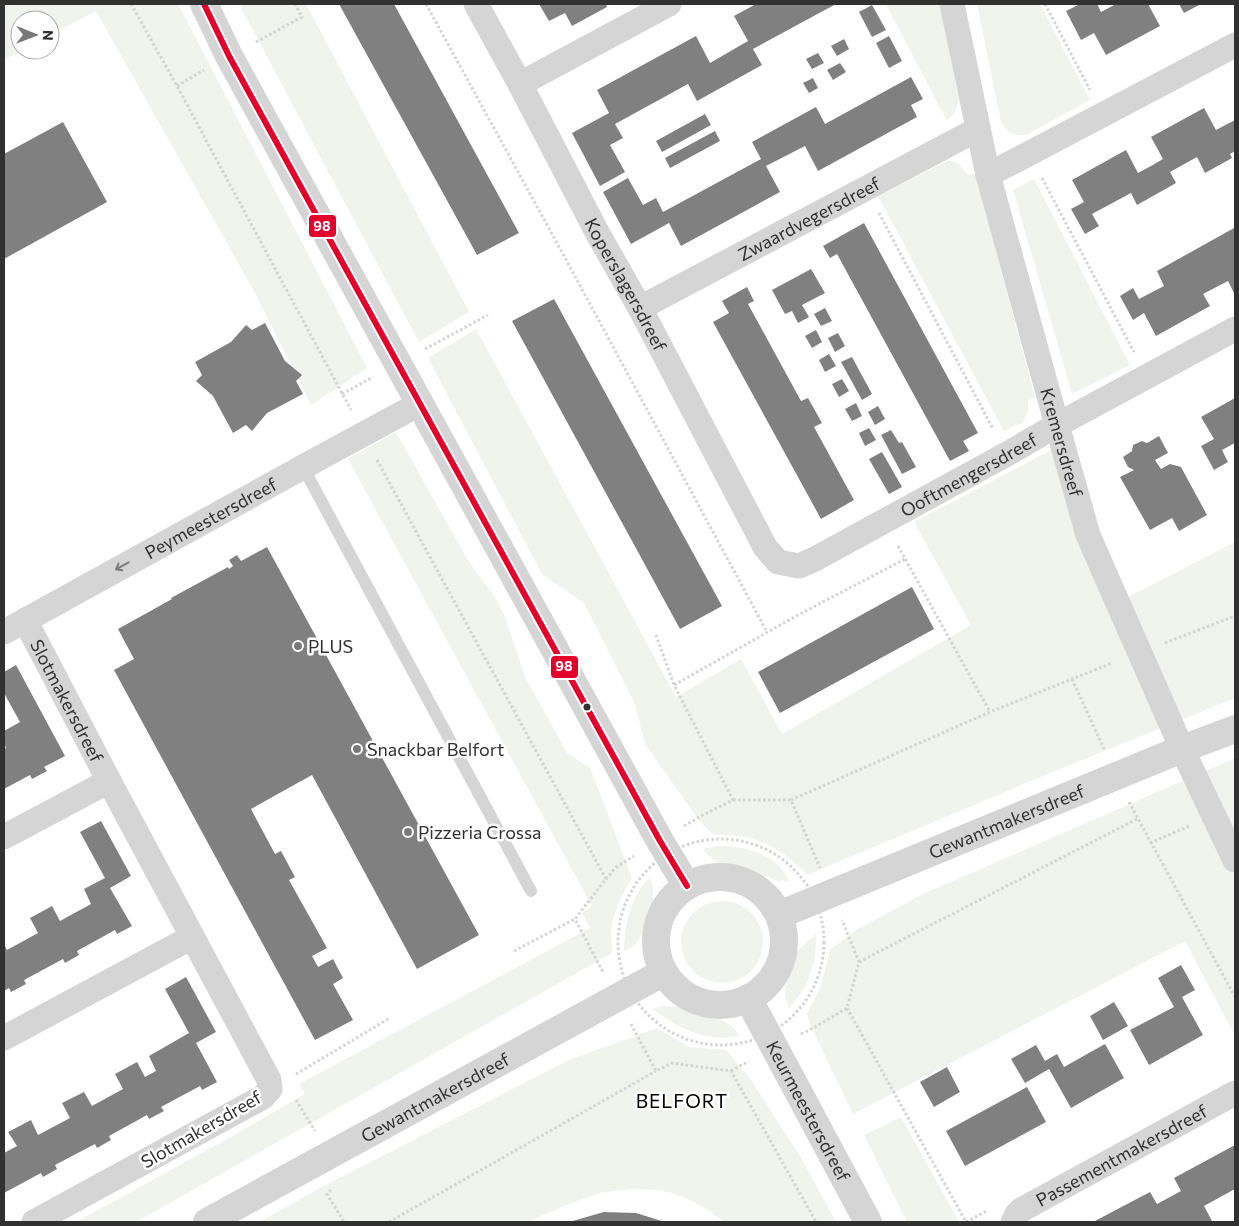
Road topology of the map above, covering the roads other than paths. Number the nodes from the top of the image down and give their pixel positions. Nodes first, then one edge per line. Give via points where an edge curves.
1 (204, 4) edge
2 (476, 4) edge
3 (669, 4) edge
4 (952, 4) edge
5 (1235, 45) edge
6 (520, 84) junction
7 (978, 129) junction
8 (988, 175) junction
9 (640, 308) junction
10 (1235, 328) edge
11 (419, 404) junction
12 (1057, 425) junction
13 (303, 467) junction
14 (778, 562) joint
15 (14, 626) edge
16 (1235, 729) edge
17 (1182, 749) junction
18 (109, 781) junction
19 (4, 837) edge
20 (1235, 860) edge
21 (686, 886) junction
22 (532, 891) dead end
23 (778, 915) junction
24 (192, 937) junction
25 (664, 972) junction
26 (748, 998) junction
27 (4, 1038) edge
28 (1235, 1094) edge
29 (1013, 1221) edge
30 (34, 1222) edge
31 (207, 1222) edge
32 (868, 1222) edge

1 - 11 street via 229,56
2 - 6 street, Koperslagersdreef
3 - 6 street
4 - 7 street, Kremersdreef
5 - 8 street
6 - 9 street, Koperslagersdreef
7 - 8 street, Kremersdreef
7 - 9 street, Zwaardvegersdreef
8 - 12 street, Kremersdreef
9 - 14 street, Koperslagersdreef via 765,547
10 - 12 street, Ooftmengersdreef
11 - 13 street, Peymeestersdreef
11 - 21 street
12 - 14 street, Ooftmengersdreef via 815,559 799,566
12 - 17 street, Kremersdreef via 1088,535
13 -> 15 street, Peymeestersdreef
13 - 22 lane
15 - 18 street, Slotmakersdreef
16 - 17 street, Gewantmakersdreef
17 - 20 street, Kremersdreef
17 - 23 street, Gewantmakersdreef
18 - 19 street, Slotmakersdreef
18 - 24 street, Slotmakersdreef
21 - 23 street via 711,877 734,878 761,892
21 - 25 street via 666,906 658,922 656,948
23 - 26 street via 784,935 780,964 763,988
24 - 27 street
24 - 30 street, Slotmakersdreef via 269,1080 270,1088 255,1102
25 - 26 street via 676,988 700,1002 720,1005
25 - 31 street, Gewantmakersdreef
26 - 32 street, Keurmeestersdreef
28 - 29 street, Passementmakersdreef via 1021,1210

